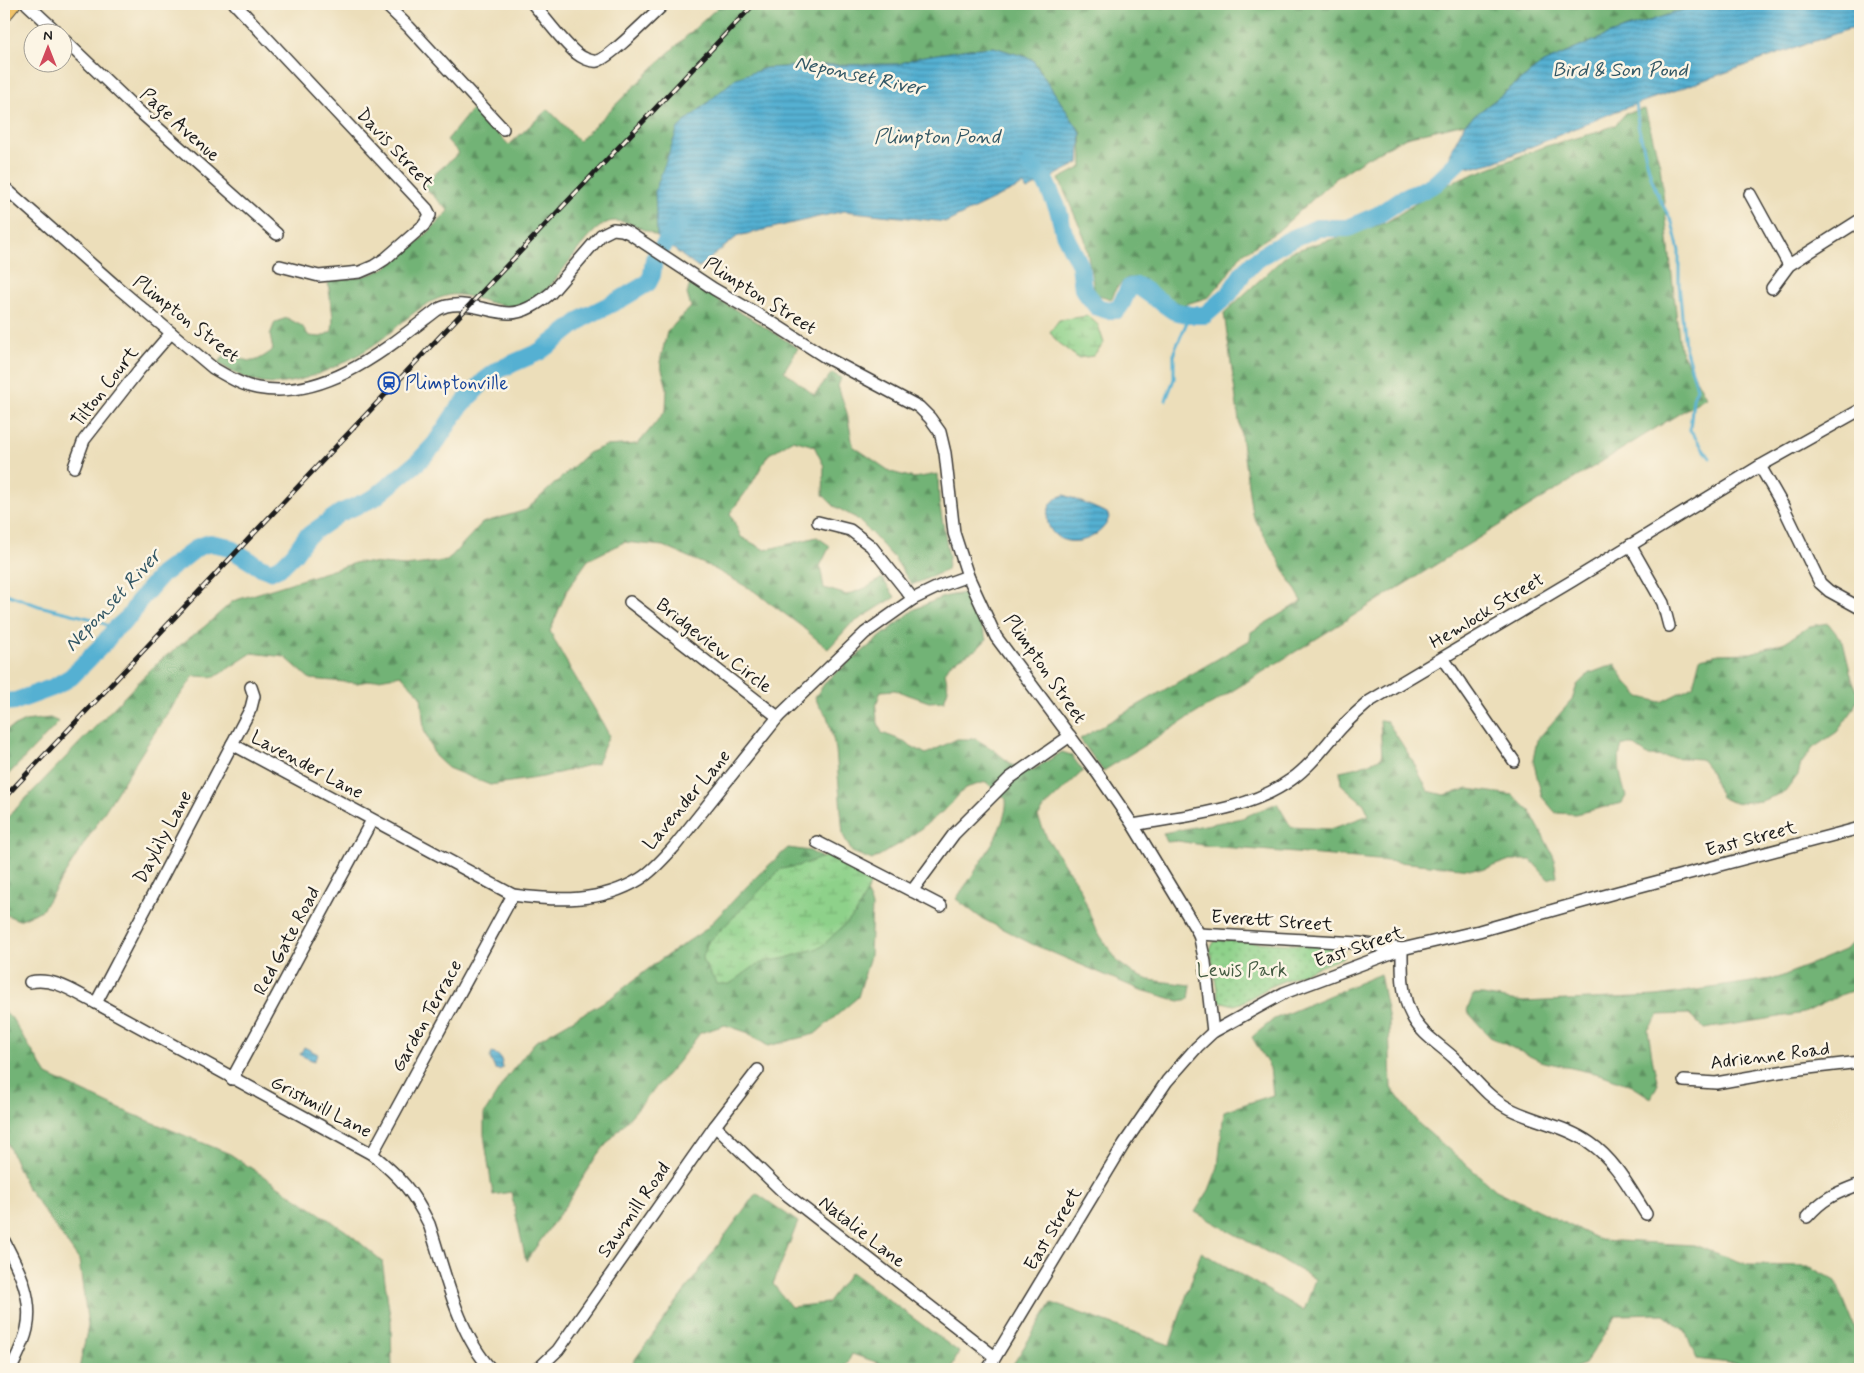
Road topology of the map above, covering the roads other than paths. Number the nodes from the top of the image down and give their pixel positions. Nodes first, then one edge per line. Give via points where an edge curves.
1 (13, 4) edge
2 (27, 4) edge
3 (235, 4) edge
4 (385, 4) edge
5 (533, 4) edge
6 (664, 4) edge
7 (4, 15) edge
8 (46, 22) edge
9 (72, 48) edge
10 (503, 129) dead end
11 (4, 187) edge
12 (1750, 194) dead end
13 (1860, 220) edge
14 (276, 234) dead end
15 (1789, 265) junction
16 (280, 266) dead end
17 (1772, 288) dead end
18 (171, 333) junction
19 (1860, 410) edge
20 (1760, 466) junction
21 (74, 467) dead end
22 (818, 522) dead end
23 (1630, 544) junction
24 (968, 576) junction
25 (913, 599) junction
26 (630, 602) dead end
27 (1860, 608) edge
28 (1670, 626) dead end
29 (1443, 658) junction
30 (251, 687) dead end
31 (778, 717) junction
32 (1070, 736) junction
33 (232, 744) junction
34 (1514, 761) dead end
35 (372, 820) junction
36 (1133, 825) junction
37 (1860, 828) edge
38 (817, 842) dead end
39 (912, 891) junction
40 (513, 895) junction
41 (941, 906) dead end
42 (1199, 934) junction
43 (1402, 949) junction
44 (30, 982) dead end
45 (96, 1002) junction
46 (1213, 1032) junction
47 (1860, 1062) edge
48 (758, 1070) dead end
49 (232, 1079) junction
50 (1684, 1081) dead end
51 (715, 1126) junction
52 (372, 1154) junction
53 (1860, 1184) edge
54 (1646, 1214) dead end
55 (1808, 1217) dead end
56 (4, 1241) edge
57 (995, 1357) junction
58 (12, 1369) edge
59 (491, 1369) edge
60 (538, 1369) edge
61 (988, 1369) edge

1 - 7 main road
2 - 8 street
3 - 16 street, Davis Street via 428,209 430,215 424,225 385,259 360,272 319,276
4 - 10 street
5 - 6 street via 576,53 587,60 597,61
9 - 14 street, Page Avenue
11 - 18 street, Plimpton Street
12 - 15 street
13 - 15 street
15 - 17 street
18 - 21 street, Tilton Court via 84,440
18 - 24 street, Plimpton Street via 213,368 242,384 269,390 295,389 319,383 366,361 445,306 510,312 529,308 550,293 598,238 608,231 622,230 827,358 919,407 930,418 942,439 954,533
19 - 20 street, Hemlock Street
20 - 23 street, Hemlock Street
20 - 27 street via 1820,583
22 - 25 street via 850,530 871,546
23 - 28 street via 1663,603
23 - 29 street, Hemlock Street
24 - 25 street, Lavender Lane
24 - 32 street, Plimpton Street via 996,637
25 - 31 street, Lavender Lane via 865,633
26 - 31 street, Bridgeview Circle
29 - 34 street
29 - 36 street, Hemlock Street via 1370,701 1292,779 1261,797 1222,809
30 - 33 street, Daylily Lane via 253,700
31 - 40 street, Lavender Lane via 674,847 641,878 601,895 582,898 563,900
32 - 36 street, Plimpton Street
32 - 39 street via 1010,778 954,834
33 - 35 street, Lavender Lane
33 - 45 street, Daylily Lane
35 - 40 street, Lavender Lane
35 - 49 street, Red Gate Road
36 - 42 street, Plimpton Street
37 - 43 street, East Street
38 - 39 street
39 - 41 street
40 - 52 street, Garden Terrace
42 - 43 street, Everett Street via 1359,943
42 - 46 street, Plimpton Street
43 - 46 street, East Street via 1284,993
43 - 54 street via 1406,1000 1420,1028 1494,1100 1590,1143 1615,1166
44 - 45 street, Gristmill Lane via 52,981
45 - 49 street, Gristmill Lane
46 - 57 street, East Street via 1168,1081 1124,1144
47 - 50 street, Adrienne Road via 1716,1083
48 - 51 street, Sawmill Road
49 - 52 street, Gristmill Lane
51 - 57 street, Natalie Lane via 782,1191
51 - 60 street, Sawmill Road via 558,1350
52 - 59 street, Gristmill Lane via 403,1180 422,1208 467,1333
53 - 55 street via 1818,1204
56 - 58 street via 24,1283 29,1314
57 - 61 street, East Street

